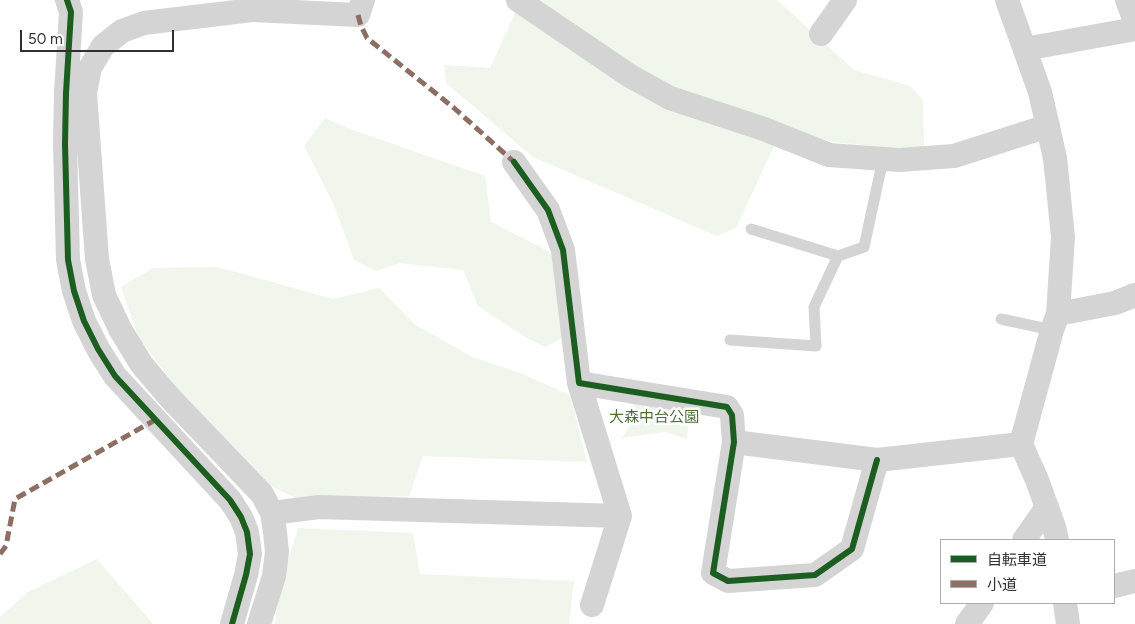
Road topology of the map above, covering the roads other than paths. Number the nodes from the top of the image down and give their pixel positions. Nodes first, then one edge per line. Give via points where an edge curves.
1 (67, 0) edge
2 (363, 0) edge
3 (518, 0) edge
4 (845, 0) edge
5 (1007, 0) edge
6 (1127, 0) edge
7 (1135, 21) edge
8 (1135, 28) edge
9 (821, 34) dead end
10 (1025, 49) junction
11 (75, 93) junction
12 (1048, 126) junction
13 (884, 159) junction
14 (514, 162) dead end
15 (751, 229) dead end
16 (838, 256) junction
17 (1128, 300) edge
18 (1001, 319) dead end
19 (1055, 322) junction
20 (730, 340) dead end
21 (579, 383) junction
22 (734, 442) junction
23 (1021, 444) junction
24 (877, 460) junction
25 (1047, 507) junction
26 (272, 514) junction
27 (620, 516) junction
28 (1025, 539) edge
29 (1057, 539) edge
30 (1135, 581) edge
31 (1115, 586) edge
32 (592, 604) dead end
33 (981, 604) edge
34 (1065, 604) edge
35 (232, 624) edge
36 (259, 624) edge
37 (967, 624) edge
38 (1068, 624) edge

1 - 11 street via 71,12
2 - 11 street via 358,15 252,10 144,23 122,31 103,46
3 - 13 street via 630,76 670,98 764,128 829,155
4 - 9 street
5 - 10 street
6 - 7 street
8 - 10 street
10 - 12 street
11 - 26 street via 104,295 142,365 262,494
11 - 35 street via 65,144 68,260 74,291 84,321 115,376 230,500 241,517 250,554
12 - 13 street via 954,156
12 - 19 street via 1055,158 1063,237
13 - 16 lane via 864,247
14 - 21 street via 548,210 563,250
15 - 16 lane
16 - 20 lane via 814,307 816,346
17 - 19 street
18 - 19 lane
19 - 23 street
21 - 22 street via 727,407 732,415
21 - 27 street
22 - 24 street
22 - 24 street via 713,573 728,581 815,575 852,550
23 - 24 street
23 - 25 street
25 - 28 street
25 - 29 street
26 - 27 street via 319,507
26 - 36 street via 277,552 274,576
27 - 32 street
30 - 31 street
33 - 37 street
34 - 38 street

